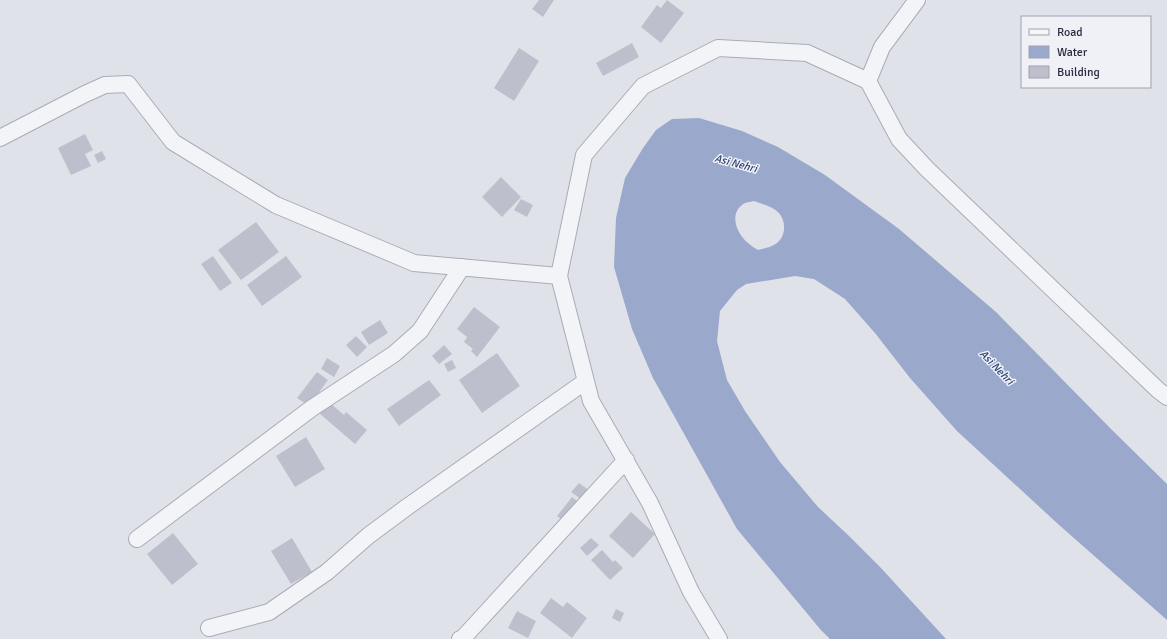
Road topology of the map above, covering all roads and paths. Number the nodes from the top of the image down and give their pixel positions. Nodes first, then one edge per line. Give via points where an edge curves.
1 (917, 0) edge
2 (868, 81) junction
3 (0, 138) edge
4 (462, 267) junction
5 (559, 276) junction
6 (586, 381) junction
7 (1167, 397) edge
8 (626, 460) junction
9 (137, 540) dead end
10 (209, 628) dead end
11 (460, 639) edge
12 (719, 639) edge

1 - 2 street via 882,47
2 - 5 street via 807,54 718,48 643,86 584,155
2 - 7 street via 899,139 927,169
3 - 4 street via 105,85 128,84 173,142 276,205 414,263
4 - 5 street
4 - 9 street via 420,331 394,354 312,408
5 - 6 street
6 - 8 street via 591,401
6 - 10 street via 407,507 368,536 327,572 269,612
8 - 11 street
8 - 12 street via 650,503 690,592

